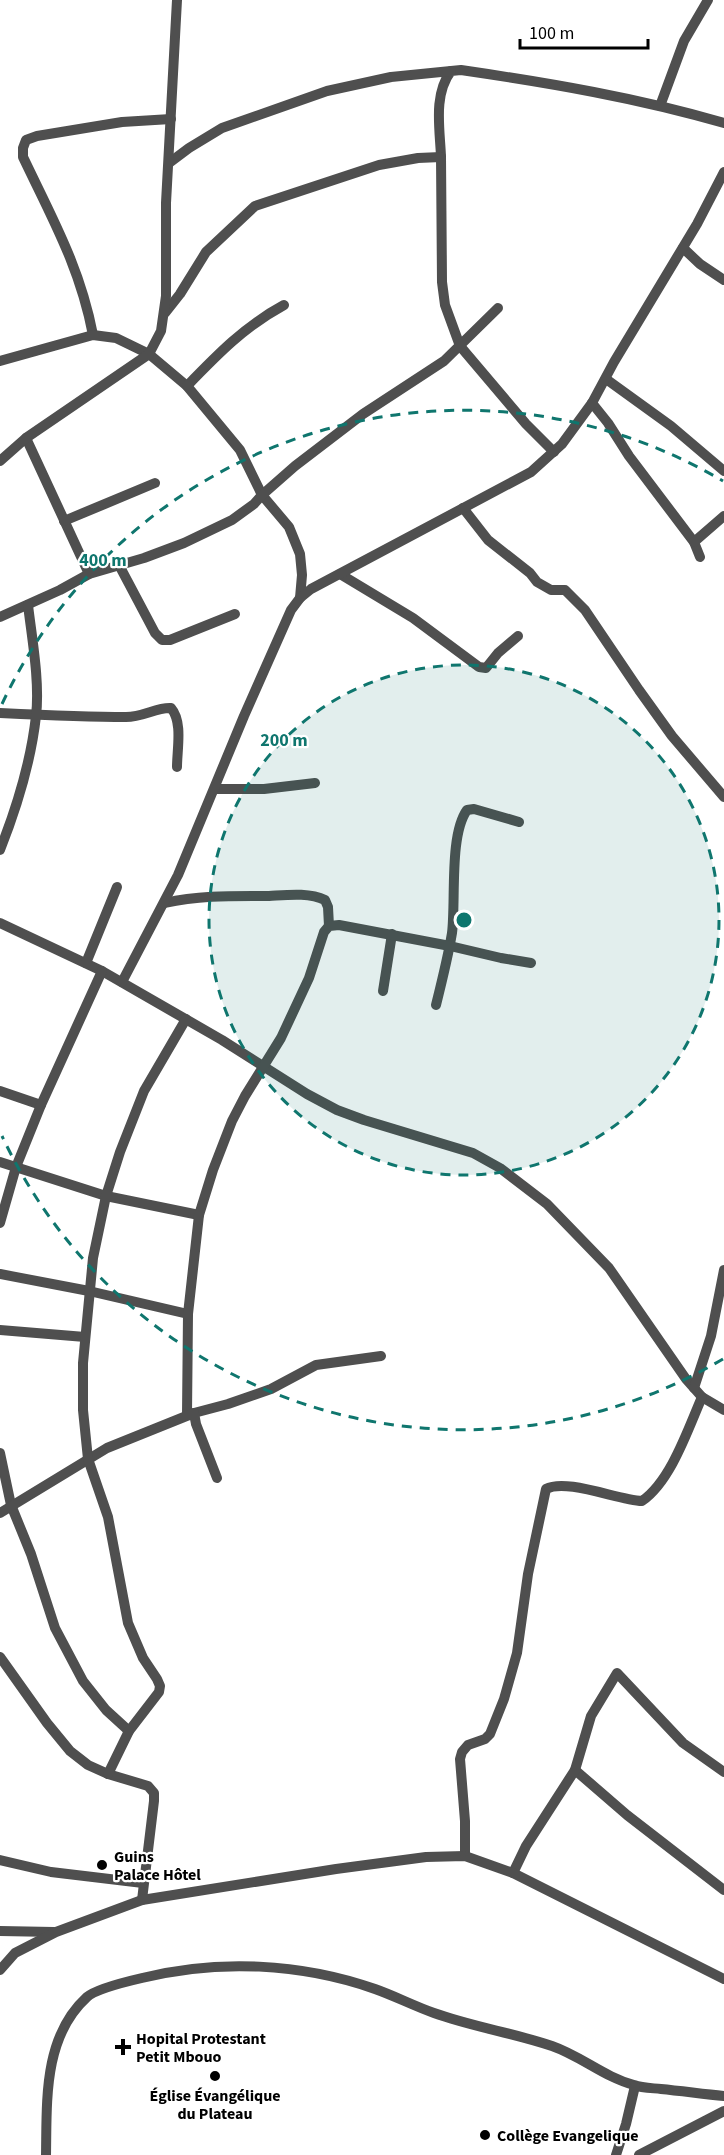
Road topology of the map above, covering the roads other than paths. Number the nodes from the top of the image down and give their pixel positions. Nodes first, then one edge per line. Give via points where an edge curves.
1 (177, 0) edge
2 (708, 0) edge
3 (451, 71) junction
4 (660, 106) junction
5 (171, 119) junction
6 (724, 123) edge
7 (441, 157) junction
8 (169, 163) junction
9 (724, 172) edge
10 (683, 248) junction
11 (724, 280) edge
12 (284, 305) dead end
13 (498, 308) dead end
14 (165, 313) junction
15 (93, 335) junction
16 (460, 346) junction
17 (149, 354) junction
18 (0, 361) edge
19 (606, 379) junction
20 (187, 386) junction
21 (592, 403) junction
22 (26, 438) junction
23 (554, 452) junction
24 (0, 461) edge
25 (724, 471) edge
26 (155, 483) dead end
27 (262, 495) junction
28 (463, 508) junction
29 (724, 516) edge
30 (64, 521) junction
31 (694, 543) junction
32 (700, 557) dead end
33 (119, 565) junction
34 (89, 574) junction
35 (340, 574) junction
36 (300, 598) junction
37 (28, 605) junction
38 (235, 614) dead end
39 (0, 617) edge
40 (518, 636) dead end
41 (0, 713) edge
42 (37, 714) junction
43 (177, 767) dead end
44 (315, 783) dead end
45 (214, 789) junction
46 (724, 797) edge
47 (519, 822) dead end
48 (0, 850) edge
49 (117, 887) dead end
50 (165, 903) junction
51 (0, 923) edge
52 (329, 926) junction
53 (392, 934) junction
54 (450, 946) junction
55 (86, 963) junction
56 (531, 963) dead end
57 (102, 971) junction
58 (122, 982) junction
59 (383, 991) dead end
60 (436, 1005) dead end
61 (186, 1019) junction
62 (263, 1066) junction
63 (0, 1091) edge
64 (41, 1105) junction
65 (0, 1162) edge
66 (16, 1167) junction
67 (106, 1196) junction
68 (200, 1215) junction
69 (0, 1223) edge
70 (724, 1270) edge
71 (0, 1274) edge
72 (89, 1291) junction
73 (188, 1314) junction
74 (0, 1330) edge
75 (85, 1337) junction
76 (381, 1356) dead end
77 (694, 1388) junction
78 (702, 1397) junction
79 (724, 1410) edge
80 (191, 1413) junction
81 (0, 1454) edge
82 (88, 1459) junction
83 (217, 1479) dead end
84 (11, 1505) junction
85 (0, 1513) edge
86 (0, 1657) edge
87 (129, 1731) junction
88 (574, 1770) junction
89 (724, 1772) edge
90 (108, 1774) junction
91 (465, 1856) junction
92 (0, 1860) edge
93 (513, 1873) junction
94 (143, 1883) junction
95 (724, 1890) edge
96 (142, 1900) junction
97 (0, 1930) edge
98 (56, 1932) junction
99 (0, 1970) edge
100 (724, 1979) edge
101 (635, 2086) junction
102 (724, 2096) edge
103 (724, 2110) edge
104 (46, 2155) edge
105 (616, 2155) edge
106 (639, 2155) edge

1 - 5 street
2 - 4 street via 684,41
3 - 4 street via 544,82
3 - 7 street via 443,82 439,110
3 - 8 street via 392,76 327,91 222,128
4 - 6 street
5 - 8 street
5 - 15 street via 122,122 37,136 26,140 23,148 75,267
7 - 14 street via 379,165 255,206 206,252
7 - 16 street via 442,282 445,305
8 - 14 street
9 - 10 street
10 - 11 street
10 - 19 street
12 - 20 street via 250,325
13 - 16 street
14 - 17 street
15 - 17 street via 116,338
15 - 18 street
16 - 23 street
16 - 27 street via 444,361 363,414
17 - 20 street
17 - 22 street
19 - 21 street
19 - 25 street
20 - 27 street via 240,450
21 - 23 street
21 - 31 street
22 - 24 street
22 - 30 street
23 - 28 street via 531,472
26 - 30 street
27 - 33 street via 232,520 184,543
27 - 36 street via 289,527 300,554
28 - 35 street
28 - 46 street via 488,540 537,582 551,590 565,590 585,610 652,708
29 - 31 street
30 - 34 street
31 - 32 street
33 - 34 street
33 - 38 street via 155,633 162,639 170,640
34 - 37 street
35 - 36 street
35 - 40 street via 414,618 479,668 486,668
36 - 45 street via 291,610
37 - 39 street
37 - 42 street
41 - 42 street
42 - 43 street via 128,717 171,708 178,725
42 - 48 street via 19,795
44 - 45 street
45 - 50 street
47 - 54 street via 474,809 467,810 462,817 454,866
49 - 55 street
50 - 52 street via 218,895 319,897 328,907
50 - 58 street
51 - 55 street
52 - 53 street
52 - 62 street via 293,1013
53 - 54 street
53 - 59 street
54 - 56 street
54 - 60 street
55 - 57 street
57 - 58 street
57 - 64 street
58 - 61 street
61 - 62 street
61 - 67 street via 144,1091
62 - 68 street via 232,1121
62 - 77 street via 337,1110 473,1153 508,1173 554,1210 609,1268
63 - 64 street
64 - 66 street
65 - 66 street
66 - 67 street
66 - 69 street
67 - 68 street
67 - 72 street
68 - 73 street
70 - 77 street via 711,1336
71 - 72 street
72 - 73 street
72 - 75 street
73 - 80 street
74 - 75 street
75 - 82 street via 83,1410
76 - 80 street via 316,1365 271,1389
77 - 78 street
78 - 79 street
78 - 91 street via 678,1454 651,1495 642,1501 567,1486 552,1485 546,1489 513,1673 490,1734 468,1745 460,1760
80 - 82 street
80 - 83 street
81 - 84 street
82 - 84 street
82 - 87 street via 108,1517 128,1623 160,1686
84 - 85 street
84 - 87 street via 55,1628 78,1672 106,1710
86 - 90 street via 70,1750 88,1765
87 - 90 street
88 - 89 street via 591,1716 616,1673 683,1743
88 - 93 street
88 - 95 street
90 - 94 street via 148,1786 154,1793
91 - 93 street
91 - 96 street via 336,1869
92 - 94 street via 51,1872
93 - 100 street
94 - 96 street
96 - 98 street
97 - 98 street
98 - 99 street via 15,1953
101 - 102 street
101 - 104 street via 552,2046 434,2013 375,1989 263,1966 201,1968 132,1980 88,1996 69,2019 51,2058
101 - 105 street
103 - 106 street

